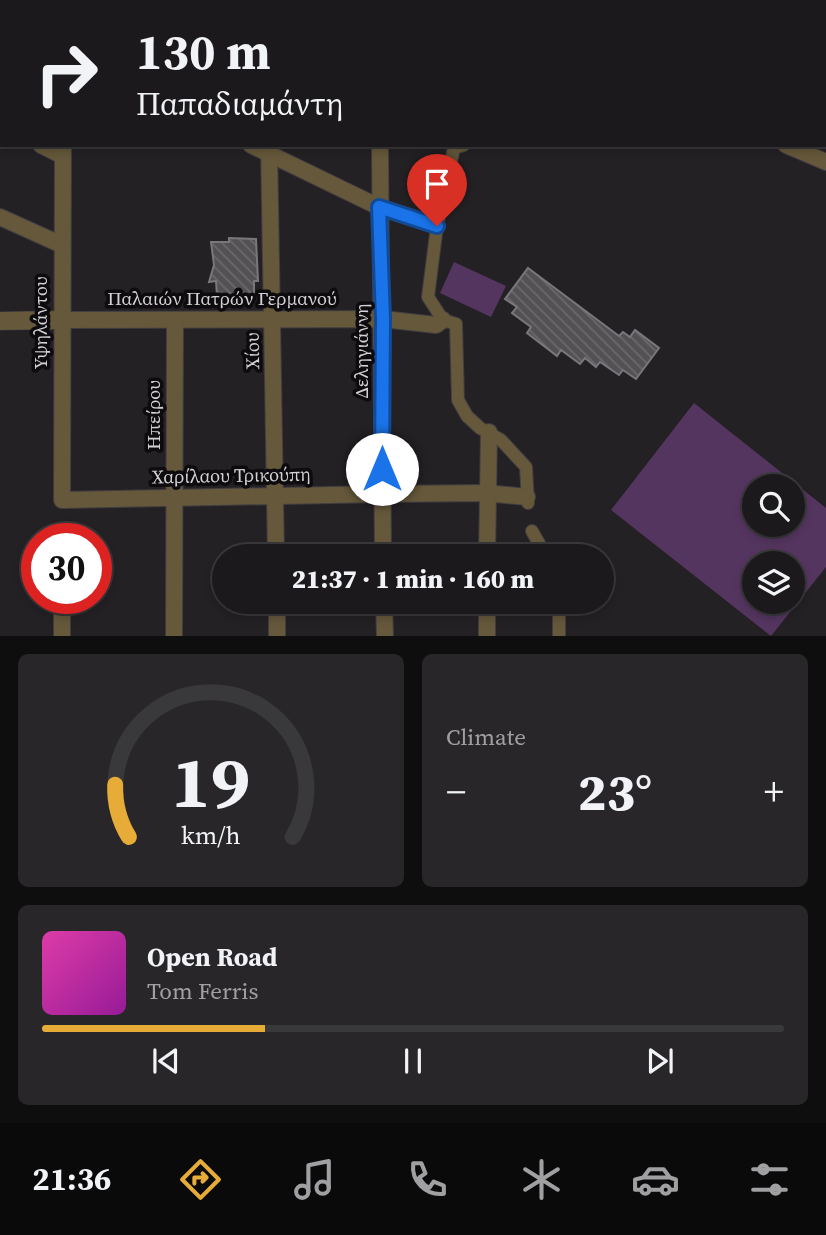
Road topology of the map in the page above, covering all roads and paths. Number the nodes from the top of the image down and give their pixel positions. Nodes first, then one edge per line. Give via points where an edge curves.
1 (380, 147) edge
2 (457, 147) edge
3 (791, 147) edge
4 (269, 150) edge
5 (63, 151) edge
6 (826, 162) edge
7 (379, 207) junction
8 (0, 217) edge
9 (437, 226) junction
10 (62, 245) junction
11 (383, 319) junction
12 (61, 320) junction
13 (174, 320) junction
14 (273, 320) junction
15 (443, 320) junction
16 (0, 321) edge
17 (489, 432) junction
18 (382, 494) junction
19 (486, 494) junction
20 (275, 495) junction
21 (174, 497) junction
22 (62, 500) joint
23 (528, 500) joint
24 (532, 531) dead end
25 (276, 544) edge
26 (383, 544) edge
27 (487, 544) edge
28 (539, 544) edge
29 (62, 614) edge
30 (277, 614) edge
31 (384, 614) edge
32 (487, 614) edge
33 (559, 614) edge
34 (62, 636) edge
35 (174, 636) edge
36 (277, 636) edge
37 (385, 636) edge
38 (487, 636) edge
39 (559, 636) edge

1 - 7 street, Δεληγιάννη
2 - 9 street
3 - 6 street
4 - 7 street
4 - 14 street, Χίου
5 - 10 street, Υψηλάντου
7 - 9 street
7 - 11 street, Δεληγιάννη
8 - 10 street
9 - 15 street via 428,297
10 - 12 street, Υψηλάντου
11 - 14 street, Παλαιών Πατρών Γερμανού
11 - 15 street, Παλαιών Πατρών Γερμανού via 436,325
11 - 18 street, Δεληγιάννη
12 - 13 street, Παλαιών Πατρών Γερμανού
12 - 16 street, Παλαιών Πατρών Γερμανού
12 - 22 street, Υψηλάντου
13 - 14 street, Παλαιών Πατρών Γερμανού
13 - 21 street, Ηπείρου
14 - 20 street, Χίου
15 - 17 street via 456,324 458,400 467,416
17 - 19 street
17 - 23 street via 526,467
18 - 19 street, Χαρίλαου Τρικούπη
18 - 20 street, Χαρίλαου Τρικούπη
18 - 26 street, Δεληγιάννη
19 - 23 street, Χαρίλαου Τρικούπη
19 - 27 street
20 - 21 street, Χαρίλαου Τρικούπη
20 - 25 street, Χίου
21 - 22 street, Χαρίλαου Τρικούπη
21 - 35 street, Ηπείρου
24 - 28 street
29 - 34 street
30 - 36 street
31 - 37 street
32 - 38 street
33 - 39 street

